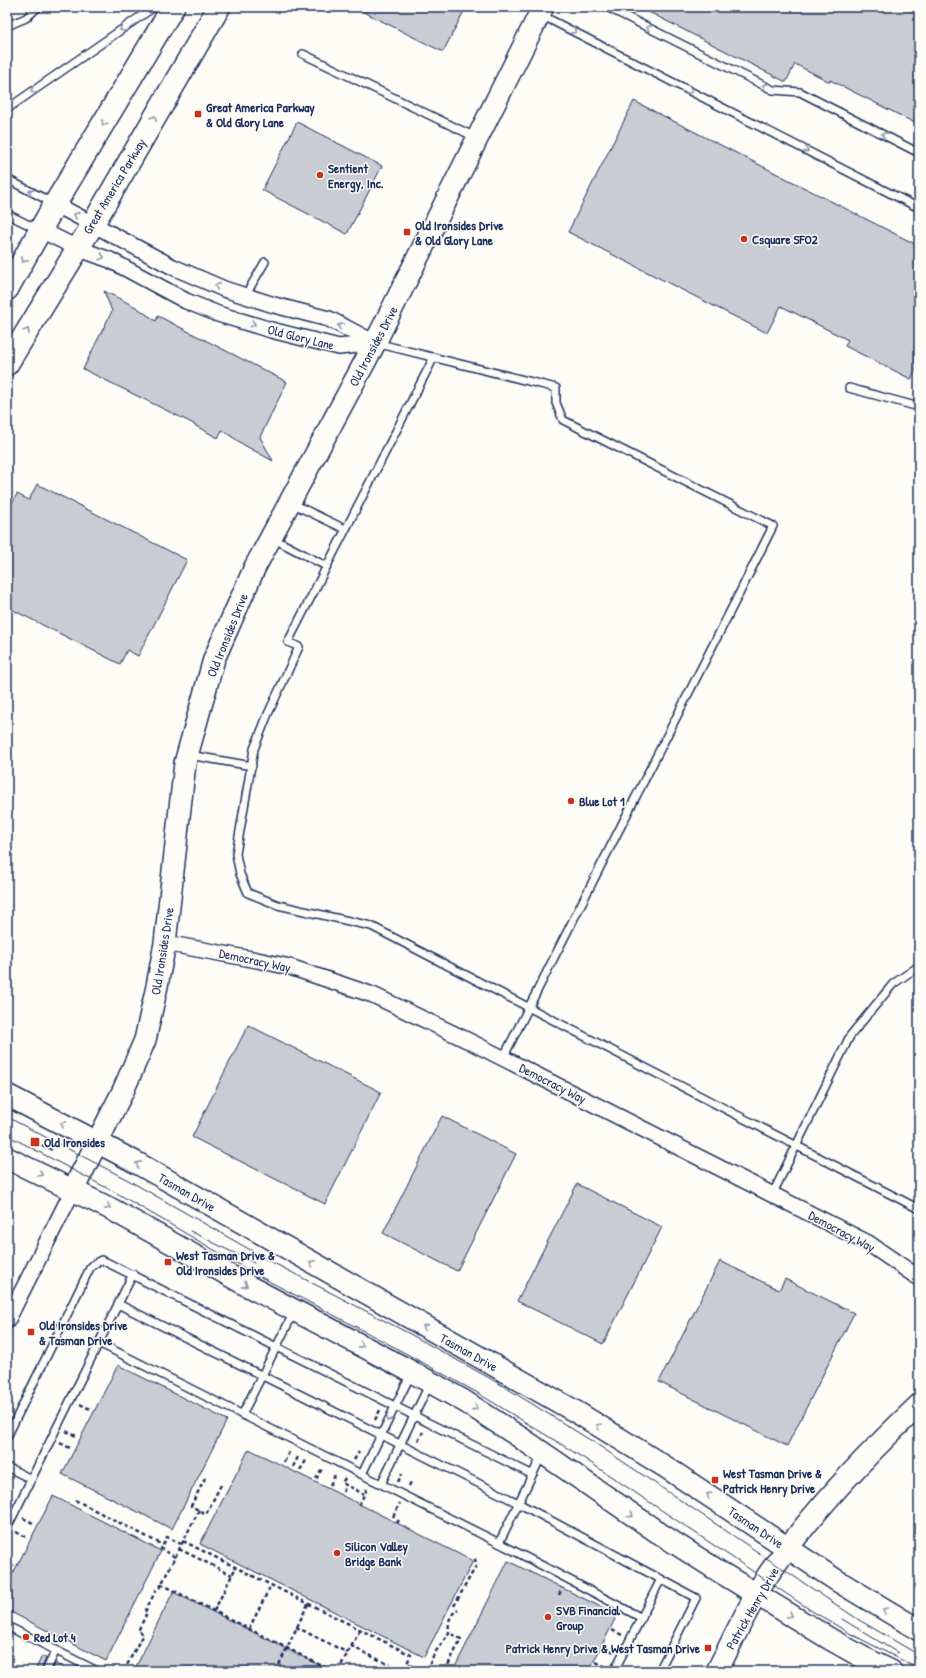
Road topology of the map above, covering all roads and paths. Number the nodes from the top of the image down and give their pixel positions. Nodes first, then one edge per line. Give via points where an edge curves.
1 (38, 7) edge
2 (154, 7) edge
3 (174, 7) edge
4 (219, 7) edge
5 (607, 7) edge
6 (541, 10) edge
7 (7, 26) edge
8 (303, 54) dead end
9 (7, 109) edge
10 (477, 138) junction
11 (919, 153) edge
12 (7, 179) edge
13 (56, 204) junction
14 (919, 208) edge
15 (7, 214) edge
16 (93, 224) junction
17 (41, 230) junction
18 (77, 248) junction
19 (265, 262) dead end
20 (7, 289) edge
21 (245, 296) junction
22 (375, 343) junction
23 (434, 357) junction
24 (7, 364) edge
25 (850, 388) dead end
26 (919, 407) edge
27 (290, 502) junction
28 (345, 529) junction
29 (271, 538) junction
30 (326, 566) junction
31 (187, 754) junction
32 (252, 766) junction
33 (165, 943) junction
34 (919, 966) edge
35 (528, 1007) junction
36 (503, 1058) junction
37 (7, 1095) edge
38 (97, 1142) junction
39 (42, 1145) dead end
40 (796, 1145) junction
41 (53, 1150) dead end
42 (7, 1158) edge
43 (73, 1190) junction
44 (772, 1195) junction
45 (919, 1209) edge
46 (133, 1274) junction
47 (919, 1278) edge
48 (118, 1304) junction
49 (295, 1310) junction
50 (7, 1321) edge
51 (99, 1343) junction
52 (276, 1348) junction
53 (412, 1372) junction
54 (263, 1375) junction
55 (430, 1382) junction
56 (919, 1405) edge
57 (395, 1407) junction
58 (381, 1408) dead end
59 (242, 1415) junction
60 (413, 1416) junction
61 (373, 1425) dead end
62 (424, 1429) dead end
63 (381, 1435) junction
64 (7, 1437) edge
65 (400, 1444) junction
66 (416, 1447) dead end
67 (359, 1452) dead end
68 (543, 1453) junction
69 (327, 1458) junction
70 (353, 1462) dead end
71 (7, 1467) edge
72 (362, 1474) junction
73 (402, 1474) dead end
74 (532, 1474) junction
75 (205, 1478) dead end
76 (345, 1478) dead end
77 (31, 1479) junction
78 (316, 1479) dead end
79 (371, 1479) junction
80 (380, 1484) junction
81 (397, 1484) dead end
82 (346, 1485) junction
83 (221, 1486) dead end
84 (343, 1492) dead end
85 (364, 1494) junction
86 (75, 1500) dead end
87 (518, 1503) junction
88 (359, 1505) dead end
89 (199, 1510) junction
90 (7, 1528) edge
91 (183, 1541) junction
92 (499, 1543) junction
93 (181, 1544) junction
94 (163, 1545) junction
95 (788, 1548) junction
96 (179, 1549) junction
97 (175, 1557) junction
98 (475, 1558) dead end
99 (7, 1563) edge
100 (14, 1566) dead end
101 (236, 1568) junction
102 (232, 1575) junction
103 (661, 1579) junction
104 (161, 1584) junction
105 (271, 1585) junction
106 (563, 1587) dead end
107 (756, 1594) junction
108 (559, 1595) dead end
109 (308, 1604) junction
110 (454, 1606) dead end
111 (458, 1609) dead end
112 (214, 1611) junction
113 (642, 1618) junction
114 (7, 1626) edge
115 (296, 1627) junction
116 (249, 1629) junction
117 (360, 1630) junction
118 (919, 1630) edge
119 (449, 1633) junction
120 (351, 1646) junction
121 (288, 1648) junction
122 (56, 1650) junction
123 (348, 1653) junction
124 (46, 1671) edge
125 (97, 1671) edge
126 (124, 1671) edge
127 (276, 1671) edge
128 (332, 1671) edge
129 (338, 1671) edge
130 (402, 1671) edge
131 (423, 1671) edge
132 (427, 1671) edge
133 (447, 1671) edge
134 (614, 1671) edge
135 (659, 1671) edge
136 (717, 1671) edge
137 (891, 1671) edge

1 - 7 lane via 26,18
2 -> 9 lane
3 -> 13 main road
16 -> 4 main road, Great America Parkway
11 -> 5 lane via 800,92 773,90
6 - 10 main road, Old Ironsides Drive
6 -> 14 lane
8 - 10 lane
10 - 22 main road, Old Ironsides Drive
13 -> 12 lane
16 -> 13 street, Old Glory Lane
13 - 17 main road
15 - 17 lane
16 - 18 main road, Great America Parkway
21 -> 16 street, Old Glory Lane via 173,267
17 - 18 street, Old Glory Lane
17 -> 20 main road
18 -> 22 street, Old Glory Lane via 110,260 174,295 218,314 339,347
24 -> 18 main road, Great America Parkway
19 - 21 lane
22 -> 21 street, Old Glory Lane via 328,320
22 - 23 lane
22 - 27 main road, Old Ironsides Drive
23 - 28 lane
23 - 35 lane via 556,388 556,402 563,420 773,526
25 - 26 lane
27 - 28 lane
27 - 29 main road, Old Ironsides Drive
28 - 30 lane
29 - 30 lane
29 - 31 main road, Old Ironsides Drive via 255,567 214,659
30 - 32 lane via 288,642 299,647 254,749
31 - 32 lane
31 - 33 main road, Old Ironsides Drive
32 - 35 lane via 236,854 240,874 248,893 278,906 371,926
33 - 36 street, Democracy Way via 258,960 373,995
33 - 38 main road, Old Ironsides Drive via 145,1040
34 - 40 lane via 893,984 850,1036
35 - 36 lane
35 - 40 lane
36 - 44 street, Democracy Way
38 -> 37 main road, Tasman Drive
38 - 43 main road, Old Ironsides Drive
95 -> 38 main road, Tasman Drive via 619,1438
39 - 41 path
40 - 44 lane
40 - 45 lane
42 -> 43 main road
43 -> 49 main road
43 - 50 street, Old Ironsides Drive
44 - 47 street, Democracy Way via 868,1243
46 - 48 lane
46 - 52 lane
46 - 64 lane via 101,1260 90,1268
48 - 51 lane
48 - 54 lane
49 - 52 lane
49 -> 53 main road
51 - 59 lane
51 - 77 lane
52 - 54 lane
52 - 57 lane
53 - 55 main road
53 - 57 lane
54 - 59 lane
54 - 63 lane
55 - 60 lane
55 -> 68 main road via 495,1420
56 - 95 main road, Patrick Henry Drive via 870,1452
57 - 60 lane
57 -> 63 lane
58 - 61 path
59 - 69 lane
60 - 65 lane
60 - 74 lane
62 - 66 path
63 - 65 lane
63 - 72 lane
65 - 80 lane
65 - 87 lane
67 - 70 path
68 - 74 lane
68 -> 107 main road via 659,1533
69 - 72 lane
69 - 78 path
71 - 77 lane
72 - 79 lane
73 - 81 path
74 - 87 lane
75 - 89 path via 191,1506
76 - 82 path via 342,1483
77 - 90 lane
79 - 80 lane
79 - 85 path
80 - 92 lane
82 - 84 path
82 - 85 path
83 - 89 path via 206,1514
85 - 88 path
86 - 94 path
87 - 92 lane
87 - 103 lane
89 - 91 path
91 - 93 path
91 - 101 path
92 - 113 lane
93 - 94 path via 167,1537
93 - 96 path
94 - 97 path via 161,1549
95 - 107 main road, Patrick Henry Drive
118 -> 95 main road, Tasman Drive
96 - 97 path
96 - 102 path
97 - 104 path
98 - 110 path via 476,1566
99 - 100 path
101 - 102 path
101 - 105 path
102 - 112 path
103 - 113 lane
103 - 135 lane via 696,1598
104 - 112 path
104 - 126 path via 144,1614 146,1615 138,1631 143,1634
105 - 109 path
105 - 116 path
106 - 108 path
107 - 136 main road, Patrick Henry Drive
107 -> 137 main road via 862,1658
109 - 115 path
109 - 117 path
111 - 119 path via 450,1615
112 - 116 path
113 - 134 lane
114 - 122 lane
115 - 121 path
115 - 123 path
116 - 121 path
117 - 120 path
117 - 131 path via 411,1655 407,1663
119 - 132 path via 434,1654
119 - 133 path via 461,1638
120 - 123 path
120 - 130 path
121 - 127 path
121 - 128 path
122 - 124 lane
122 - 125 lane
123 - 129 path

